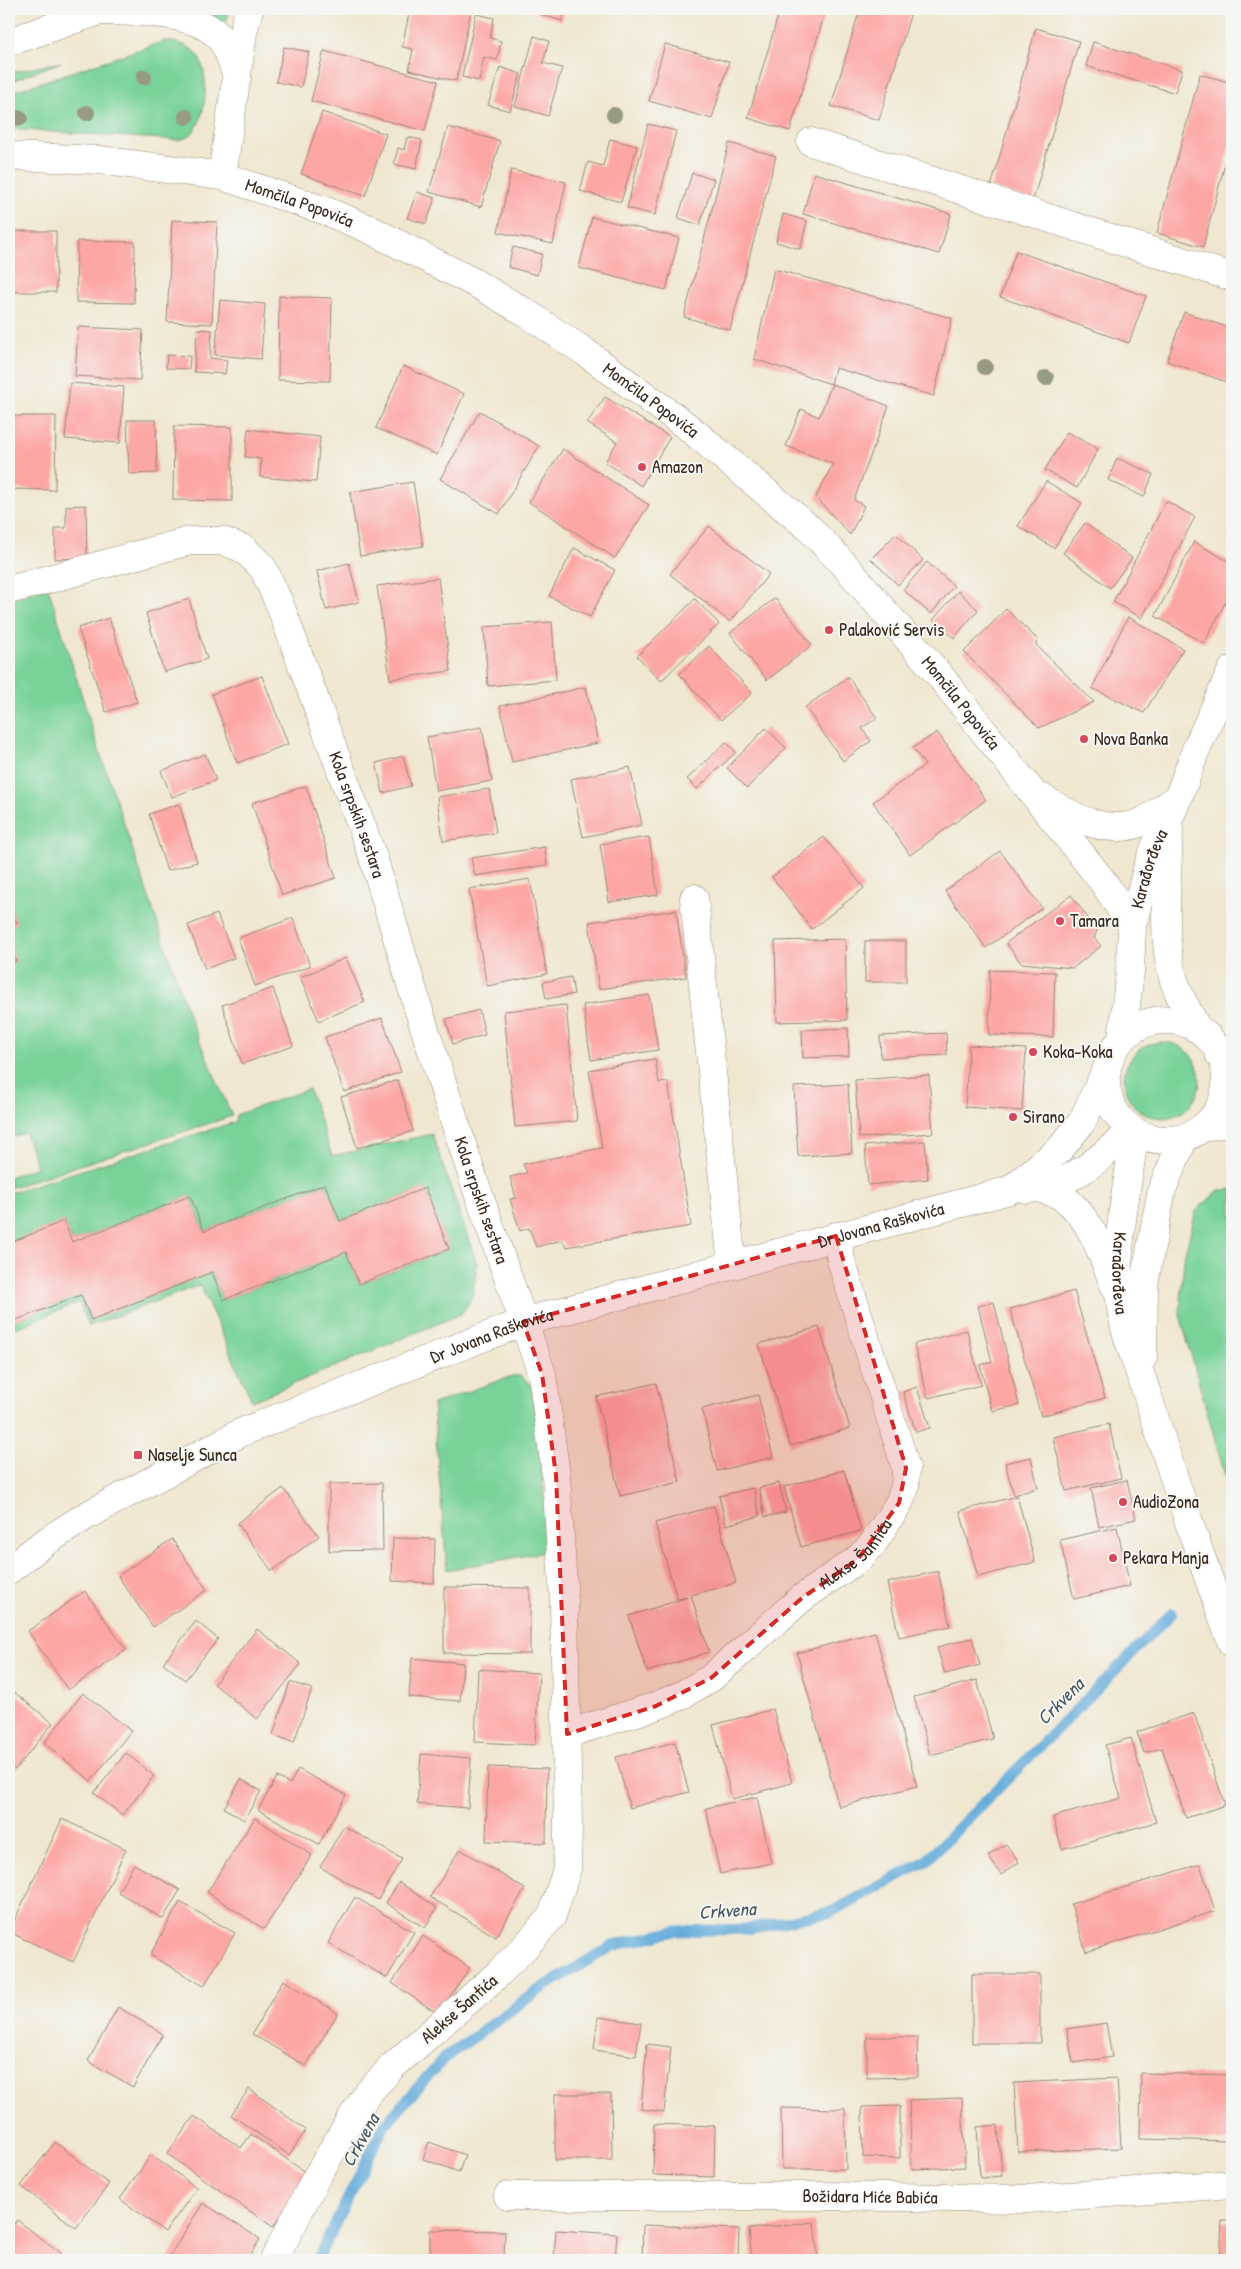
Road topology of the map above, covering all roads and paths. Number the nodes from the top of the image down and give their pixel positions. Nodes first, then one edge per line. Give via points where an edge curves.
1 (249, 9) edge
2 (102, 10) edge
3 (9, 42) edge
4 (237, 78) junction
5 (811, 142) dead end
6 (9, 156) edge
7 (222, 176) junction
8 (1232, 277) edge
9 (9, 590) edge
10 (1232, 670) edge
11 (1030, 791) junction
12 (1173, 808) junction
13 (694, 898) dead end
14 (1132, 926) junction
15 (1197, 1028) junction
16 (1122, 1038) junction
17 (1226, 1059) edge
18 (1107, 1068) junction
19 (1232, 1122) edge
20 (1134, 1131) junction
21 (1194, 1132) junction
22 (1042, 1189) junction
23 (1010, 1190) junction
24 (836, 1236) junction
25 (732, 1265) junction
26 (1120, 1301) junction
27 (523, 1322) junction
28 (1143, 1383) junction
29 (9, 1570) edge
30 (1232, 1644) edge
31 (567, 1734) junction
32 (1232, 2184) edge
33 (508, 2196) dead end
34 (274, 2260) edge

1 - 4 street, Momčila Popovića
2 - 3 street
2 - 4 street, Momčila Popovića via 153,12 202,26 220,39 230,54
4 - 7 street, Momčila Popovića
5 - 8 street
6 - 7 street, Momčila Popovića via 99,160
7 - 11 street, Momčila Popovića via 369,229 476,283 561,337 688,426 809,528 848,569 940,676
9 - 27 street, Kola srpskih sestara via 189,541 223,541 244,549 263,568 280,605 373,857 419,1011
10 - 12 street, Karađorđeva
11 - 12 street, Momčila Popovića via 1082,820 1108,827 1142,822
11 - 14 street, Momčila Popovića via 1104,883
12 - 14 street, Karađorđeva via 1148,865
12 - 15 street, Karađorđeva via 1167,935 1170,965 1182,1001
13 - 25 street
14 - 16 street, Karađorđeva
15 - 16 street via 1180,1022 1156,1021 1132,1029
15 - 17 street
16 - 18 street
17 - 21 street via 1221,1105 1211,1120
18 - 20 street via 1107,1092 1112,1107 1120,1120
18 - 23 street, Dr Jovana Raškovića via 1082,1122 1060,1149
19 - 21 street
20 - 21 street via 1161,1140
20 - 22 street, Dr Jovana Raškovića via 1074,1177
20 - 26 street, Karađorđeva via 1120,1249
21 - 28 street, Karađorđeva via 1162,1189 1144,1284
22 - 23 street, Dr Jovana Raškovića
22 - 26 street via 1063,1196 1078,1212 1098,1241
23 - 24 street, Dr Jovana Raškovića
24 - 25 street, Dr Jovana Raškovića
24 - 31 street, Alekse Šantića via 906,1468 906,1487 899,1503 872,1545 858,1559 802,1598 711,1678 672,1699
25 - 27 street, Dr Jovana Raškovića
26 - 28 street, Karađorđeva via 1126,1335
27 - 29 street, Dr Jovana Raškovića via 242,1432 84,1517
27 - 31 street, Alekse Šantića via 542,1374 556,1475 564,1602
28 - 30 street, Karađorđeva via 1186,1517
31 - 34 street, Alekse Šantića via 567,1869 552,1916 496,1976 393,2066 368,2093 316,2178
32 - 33 street, Božidara Miće Babića via 1027,2199

